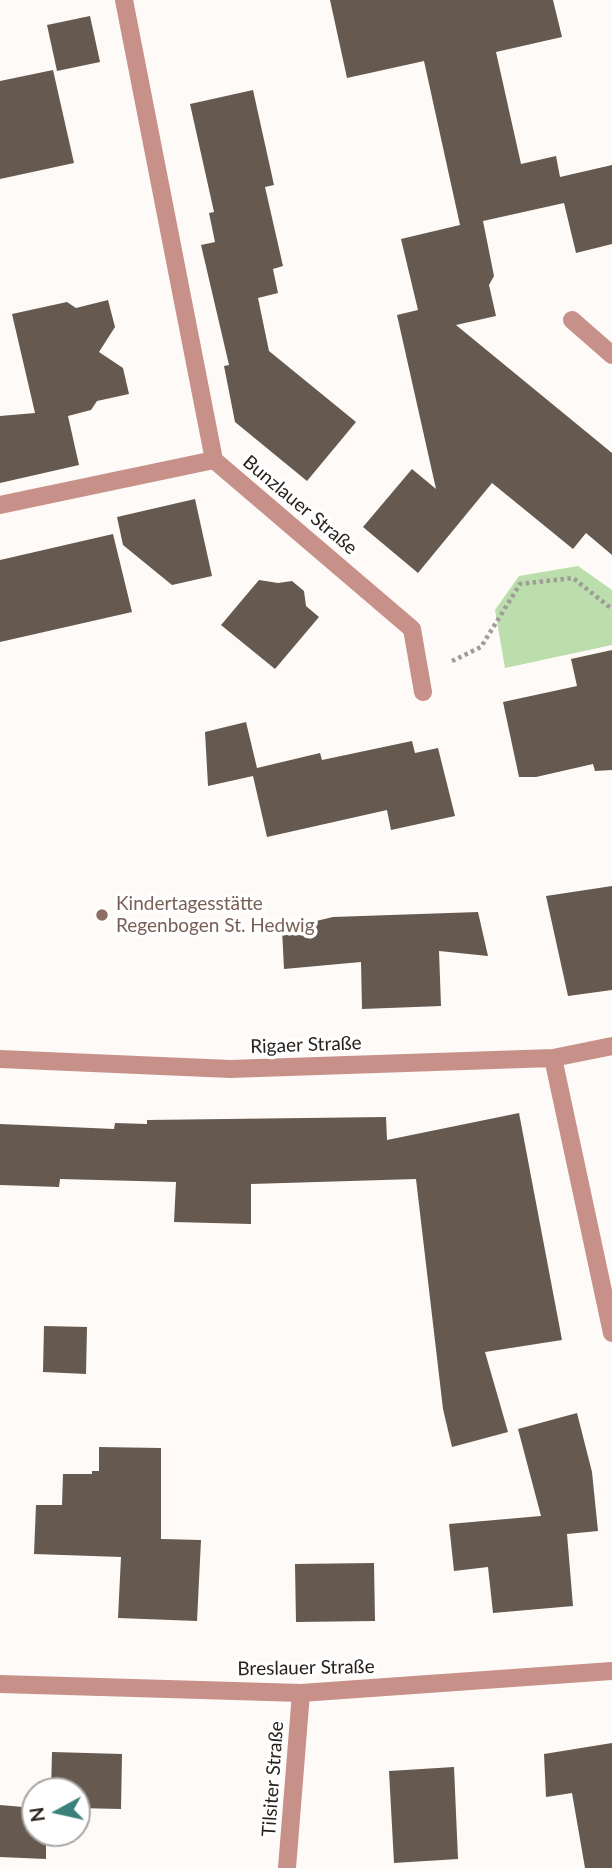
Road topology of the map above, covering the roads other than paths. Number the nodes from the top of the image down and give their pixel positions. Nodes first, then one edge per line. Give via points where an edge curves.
1 (124, 0) edge
2 (572, 320) dead end
3 (612, 355) edge
4 (214, 460) junction
5 (0, 505) edge
6 (422, 685) road end
7 (612, 1046) edge
8 (553, 1058) junction
9 (0, 1059) edge
10 (612, 1333) edge
11 (612, 1671) edge
12 (0, 1684) edge
13 (301, 1693) junction
14 (288, 1868) edge

1 - 4 street
2 - 3 street
4 - 5 street, Bunzlauer Straße
4 - 6 street, Bunzlauer Straße via 412,629
7 - 8 street, Rigaer Straße
8 - 9 street, Rigaer Straße via 230,1069
8 - 10 street
11 - 13 street, Breslauer Straße
12 - 13 street, Breslauer Straße
13 - 14 street, Tilsiter Straße

